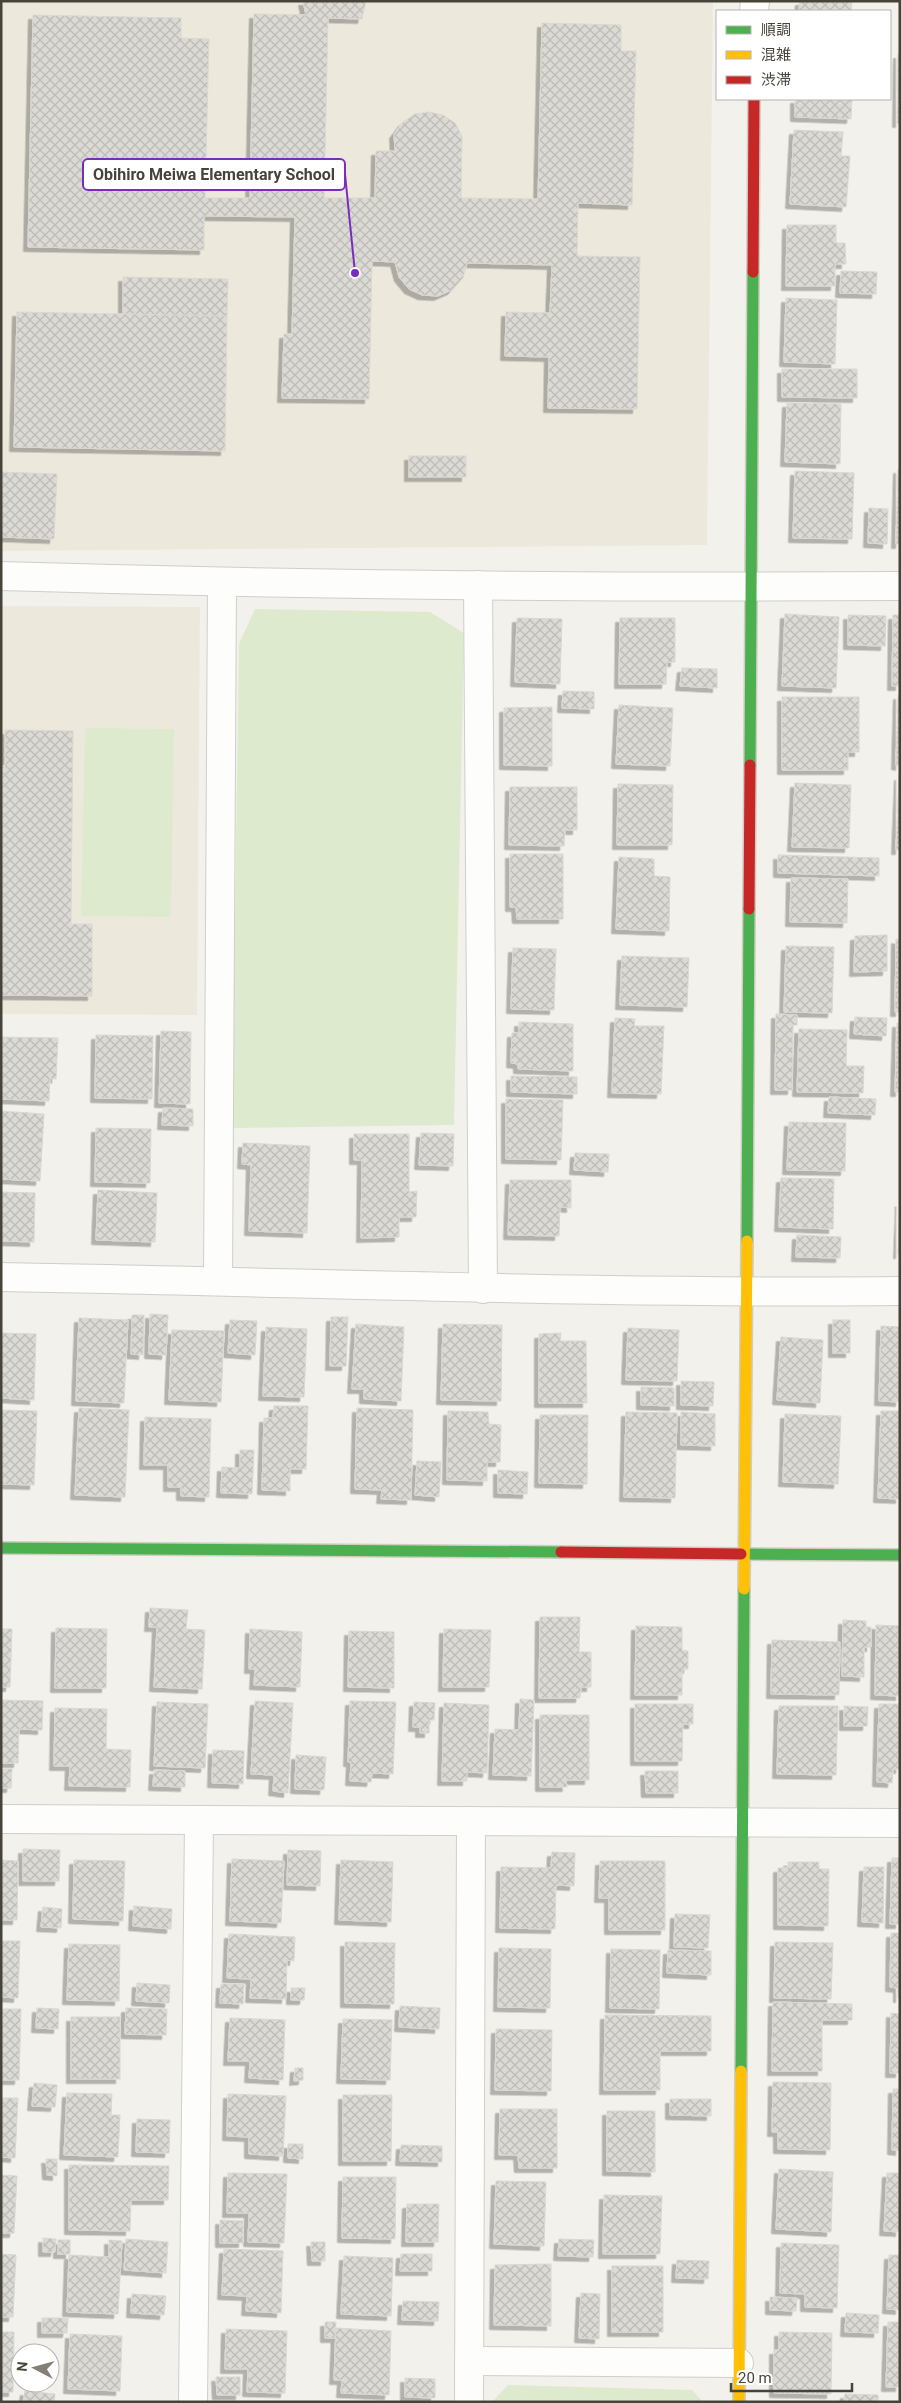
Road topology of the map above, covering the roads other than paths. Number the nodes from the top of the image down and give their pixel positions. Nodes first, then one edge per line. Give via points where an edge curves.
1 (754, 100) edge
2 (1, 576) edge
3 (222, 583) junction
4 (478, 585) junction
5 (900, 586) edge
6 (751, 587) junction
7 (1, 1277) edge
8 (218, 1280) junction
9 (483, 1289) junction
10 (900, 1291) edge
11 (746, 1292) junction
12 (1, 1548) edge
13 (744, 1555) junction
14 (900, 1556) edge
15 (1, 1819) edge
16 (199, 1820) junction
17 (471, 1821) junction
18 (742, 1822) junction
19 (900, 1823) edge
20 (469, 2361) junction
21 (739, 2363) junction
22 (193, 2402) edge
23 (469, 2402) edge
24 (739, 2402) edge

1 - 6 street
2 - 3 street
3 - 4 street
3 - 8 street
4 - 6 street
4 - 9 street
5 - 6 street
6 - 11 street
7 - 8 street
8 - 9 street
9 - 11 street
10 - 11 street
11 - 13 street
12 - 13 street
13 - 14 street
13 - 18 street
15 - 16 street
16 - 17 street
16 - 22 street
17 - 18 street
17 - 20 street
18 - 19 street
18 - 21 street
20 - 21 street
20 - 23 street
21 - 24 street

